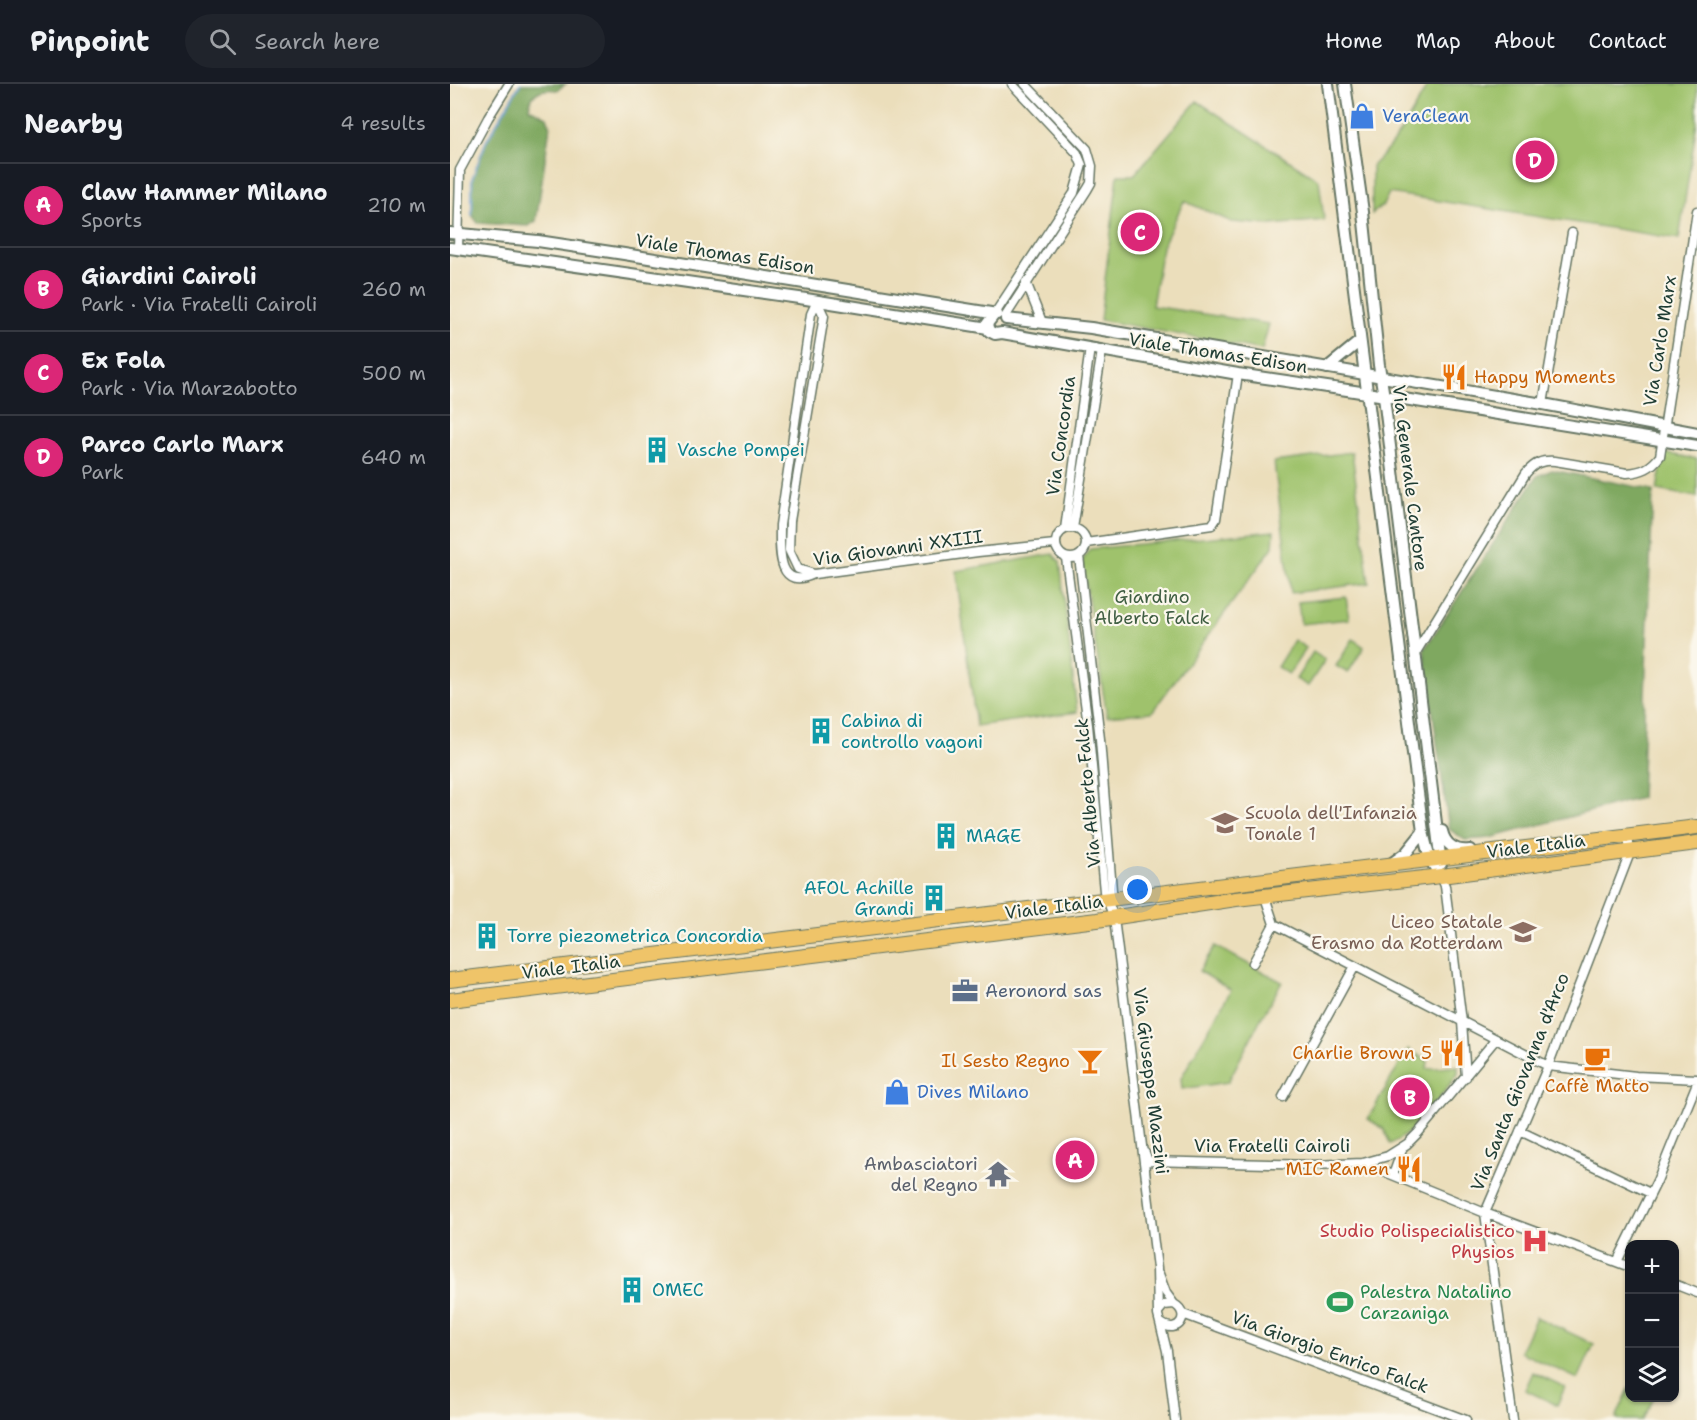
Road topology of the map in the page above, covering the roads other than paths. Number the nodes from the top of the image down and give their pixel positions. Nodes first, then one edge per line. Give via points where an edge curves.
1 (509, 84) edge
2 (1012, 84) edge
3 (1025, 84) edge
4 (1328, 84) edge
5 (1346, 84) edge
6 (1697, 211) edge
7 (455, 233) edge
8 (1572, 233) dead end
9 (454, 249) edge
10 (1026, 282) junction
11 (820, 286) junction
12 (817, 301) junction
13 (1001, 317) junction
14 (1042, 322) junction
15 (988, 328) junction
16 (1002, 333) junction
17 (1360, 341) junction
18 (1090, 348) junction
19 (1102, 351) junction
20 (1327, 368) junction
21 (1238, 374) junction
22 (1364, 375) junction
23 (1381, 377) junction
24 (1433, 386) junction
25 (1367, 393) junction
26 (1384, 397) junction
27 (1430, 404) junction
28 (1543, 404) junction
29 (1664, 428) junction
30 (1697, 433) edge
31 (1662, 440) junction
32 (1697, 446) edge
33 (1069, 528) junction
34 (1086, 543) junction
35 (1055, 544) junction
36 (1079, 556) junction
37 (1066, 558) junction
38 (1415, 654) junction
39 (1435, 811) junction
40 (1697, 827) edge
41 (1423, 832) junction
42 (1628, 835) junction
43 (1697, 843) edge
44 (1520, 848) junction
45 (1630, 853) junction
46 (1435, 860) junction
47 (1388, 865) junction
48 (1441, 876) junction
49 (1264, 880) junction
50 (1265, 896) junction
51 (1108, 899) junction
52 (1114, 918) junction
53 (1274, 924) junction
54 (1253, 963) dead end
55 (1355, 966) junction
56 (450, 980) edge
57 (450, 1000) edge
58 (1462, 1022) junction
59 (1496, 1039) junction
60 (1548, 1066) junction
61 (1466, 1077) junction
62 (1697, 1081) edge
63 (1283, 1097) dead end
64 (1520, 1131) junction
65 (1403, 1147) junction
66 (1144, 1150) junction
67 (1363, 1163) junction
68 (1394, 1175) junction
69 (1650, 1193) junction
70 (1485, 1212) junction
71 (1617, 1262) junction
72 (1625, 1265) edge
73 (1157, 1268) junction
74 (1679, 1286) edge
75 (1697, 1293) edge
76 (1174, 1304) junction
77 (1159, 1311) junction
78 (1183, 1314) junction
79 (1161, 1323) junction
80 (1171, 1327) junction
81 (1167, 1351) junction
82 (1175, 1420) edge
83 (1466, 1420) edge
84 (1513, 1420) edge

1 - 7 street via 462,164
2 - 13 street via 1077,153 1082,165 1074,193
3 - 10 street via 1087,149 1092,166 1091,183
4 - 17 street, Via Generale Cantore
5 - 23 street, Via Generale Cantore
6 - 29 street, Via Carlo Marx
7 - 9 street
7 - 11 street, Viale Thomas Edison via 624,254
8 - 28 street
9 - 12 street, Viale Thomas Edison
10 - 13 street
10 - 14 street
11 - 12 street
11 - 13 street, Viale Thomas Edison
12 - 15 street, Viale Thomas Edison
12 - 35 street, Via Giovanni XXIII via 824,316 790,521 789,550 798,569 814,574
13 - 14 street, Viale Thomas Edison
13 - 15 street via 988,320
13 - 16 street via 1007,327
14 - 20 street, Viale Thomas Edison
15 - 16 street via 992,333
16 - 18 street, Viale Thomas Edison
17 - 20 street
17 - 22 street, Via Generale Cantore
18 - 19 street, Viale Thomas Edison
18 - 33 street, Via Concordia
19 - 21 street, Viale Thomas Edison
19 - 33 street, Via Concordia
20 - 22 street, Viale Thomas Edison
21 - 25 street, Viale Thomas Edison
21 - 34 street via 1212,525
22 - 23 street, Viale Thomas Edison
22 - 25 street, Via Generale Cantore
23 - 24 street, Viale Thomas Edison
23 - 26 street, Via Generale Cantore
24 - 27 street
24 - 28 street, Viale Thomas Edison
25 - 26 street, Viale Thomas Edison
25 - 41 street, Via Generale Cantore
26 - 27 street, Viale Thomas Edison
26 - 38 street, Via Generale Cantore
27 - 31 street, Viale Thomas Edison
28 - 29 street, Viale Thomas Edison
29 - 30 street, Viale Thomas Edison
29 - 31 street, Via Carlo Marx
31 - 32 street, Viale Thomas Edison
31 - 38 street, Via Carlo Marx via 1660,456 1654,464 1637,472 1543,460 1530,468
33 - 34 street via 1080,531
33 - 35 street via 1056,537
34 - 36 street
35 - 37 street via 1059,554
36 - 37 street
36 - 51 street, Via Alberto Falck via 1100,739 1112,890
37 - 51 street, Via Alberto Falck
38 - 39 street, Via Generale Cantore
39 - 44 street, Viale Italia via 1446,842 1459,850 1507,845
39 - 46 street, Via Generale Cantore
40 - 42 main road, Viale Italia
41 - 46 street, Via Generale Cantore
41 - 47 street via 1406,853
42 - 44 main road, Viale Italia
42 - 45 street, Via Santa Giovanna d'Arco
43 - 45 main road, Viale Italia
44 - 46 main road, Viale Italia
45 - 48 main road, Viale Italia
45 - 60 street, Via Santa Giovanna d'Arco
46 - 47 main road, Viale Italia
46 - 48 street, Via Generale Cantore
47 - 49 main road, Viale Italia
48 - 50 main road, Viale Italia
48 - 58 street, Via Generale Cantore
49 - 50 street
49 - 51 main road, Viale Italia
50 - 52 main road, Viale Italia
50 - 53 street
51 - 52 street, Via Giuseppe Mazzini
51 - 56 main road, Viale Italia
52 - 57 main road, Viale Italia
52 - 66 street, Via Giuseppe Mazzini
53 - 54 street
53 - 55 street
55 - 58 street
55 - 63 street
58 - 59 street
58 - 61 street, Via Generale Cantore
59 - 60 street
59 - 61 street, Via Fratelli Cairoli
60 - 62 street
60 - 64 street, Via Santa Giovanna d'Arco
61 - 65 street, Via Fratelli Cairoli
62 - 69 street
64 - 69 street
64 - 70 street, Via Santa Giovanna d'Arco
65 - 67 street, Via Fratelli Cairoli
65 - 68 street, Via Fratelli Cairoli
66 - 67 street, Via Fratelli Cairoli via 1148,1161
66 - 73 street, Via Giuseppe Mazzini
67 - 68 street
68 - 70 street
69 - 71 street
70 - 71 street
70 - 84 street, Via Santa Giovanna d'Arco
71 - 72 street
73 - 76 street, Via Giuseppe Mazzini
73 - 77 street, Via Giuseppe Mazzini
74 - 75 street
76 - 77 street
76 - 78 street, Via Giuseppe Mazzini
77 - 79 street, Via Giuseppe Mazzini
78 - 80 street via 1181,1322
78 - 83 street, Via Giorgio Enrico Falck
79 - 80 street
79 - 81 street, Via Giuseppe Mazzini
80 - 81 street, Via Giuseppe Mazzini
81 - 82 street, Via Giuseppe Mazzini

